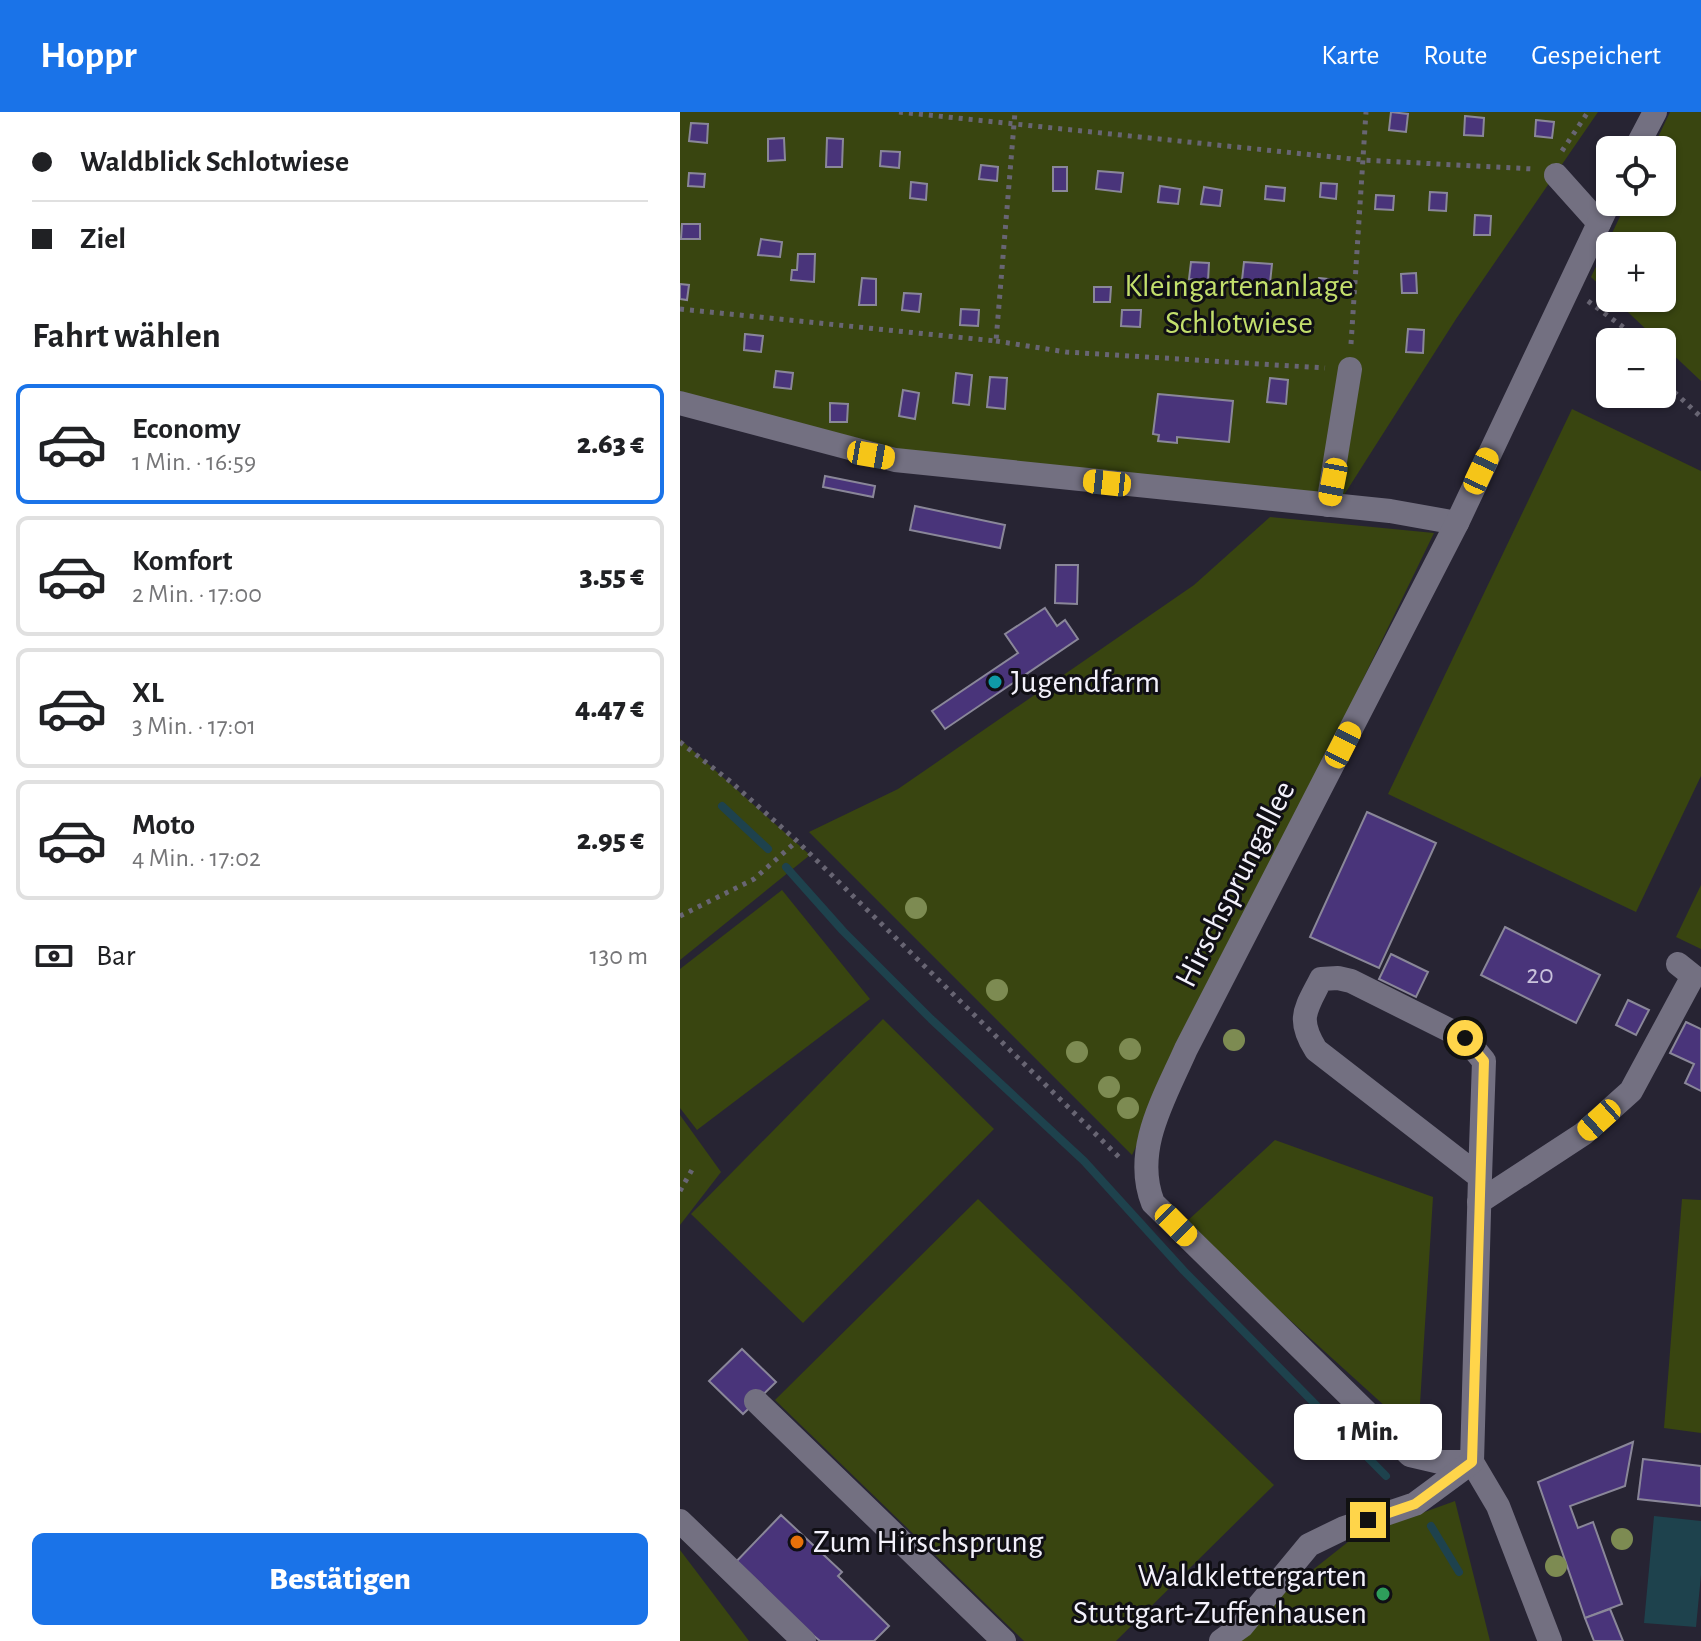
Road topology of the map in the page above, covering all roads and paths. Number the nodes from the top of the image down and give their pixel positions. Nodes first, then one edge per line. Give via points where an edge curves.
1 (899, 112) edge
2 (1015, 112) edge
3 (1366, 112) edge
4 (1588, 112) edge
5 (1655, 112) edge
6 (1014, 123) junction
7 (1642, 136) edge
8 (1362, 160) junction
9 (1552, 173) junction
10 (1602, 216) edge
11 (1599, 223) junction
12 (1567, 287) junction
13 (680, 309) edge
14 (1624, 328) edge
15 (996, 341) junction
16 (1350, 369) junction
17 (1676, 394) edge
18 (680, 403) edge
19 (1701, 417) edge
20 (1328, 505) junction
21 (1457, 523) junction
22 (680, 742) edge
23 (797, 841) junction
24 (680, 916) edge
25 (1678, 964) dead end
26 (693, 1168) dead end
27 (1145, 1172) junction
28 (1480, 1177) junction
29 (680, 1191) edge
30 (1479, 1202) junction
31 (756, 1401) dead end
32 (1472, 1462) junction
33 (680, 1521) edge
34 (804, 1641) edge
35 (1004, 1641) edge
36 (1221, 1641) edge
37 (1550, 1641) edge

1 - 6 path
2 - 6 path
3 - 8 path
4 - 9 path
5 - 7 street
6 - 8 path
6 - 15 path
8 - 9 path
8 - 16 path
9 - 11 street
10 - 11 street, Hirschsprungallee
11 - 12 street, Hirschsprungallee
12 - 14 path
12 - 21 street, Hirschsprungallee
13 - 15 path
15 - 16 path via 1066,352
16 - 20 street
17 - 19 path
18 - 20 street via 895,460
20 - 21 street
21 - 27 street, Hirschsprungallee via 1186,1049 1155,1119
22 - 23 path
23 - 24 path via 754,879
23 - 27 path via 1115,1155
25 - 30 street via 1693,976 1631,1091 1583,1134
26 - 29 path
27 - 32 street via 1153,1203 1410,1455
28 - 28 street via 1316,1050 1305,1032 1305,1012 1321,979 1351,981 1465,1038 1484,1061
28 - 30 street
30 - 32 street
31 - 35 street
32 - 36 street via 1415,1504 1309,1545 1242,1626
32 - 37 street via 1498,1506
33 - 34 street

